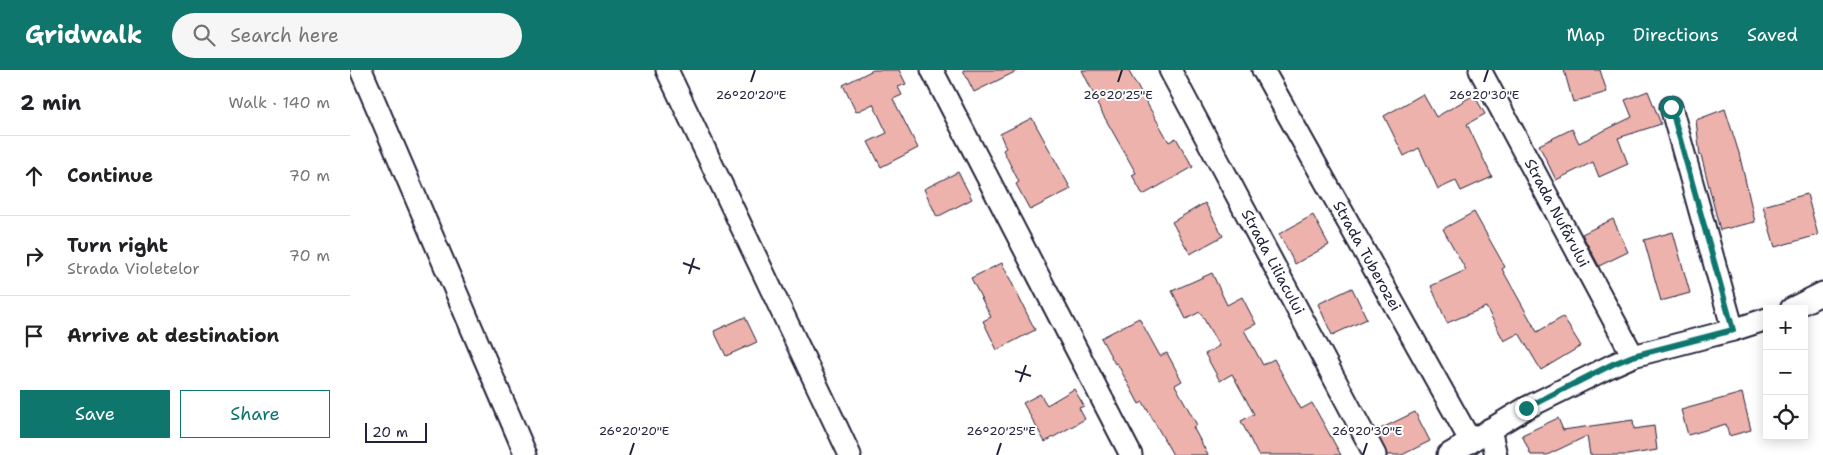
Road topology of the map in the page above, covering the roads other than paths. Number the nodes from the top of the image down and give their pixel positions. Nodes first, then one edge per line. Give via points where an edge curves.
1 (361, 70) edge
2 (668, 70) edge
3 (932, 70) edge
4 (1170, 70) edge
5 (1263, 70) edge
6 (1480, 70) edge
7 (1671, 107) dead end
8 (1823, 293) edge
9 (1799, 305) edge
10 (1763, 320) edge
11 (1733, 330) junction
12 (1633, 356) junction
13 (1490, 430) junction
14 (1470, 442) junction
15 (526, 455) edge
16 (850, 455) edge
17 (1130, 455) edge
18 (1375, 455) edge
19 (1448, 455) edge
20 (1496, 455) edge

1 - 15 street
2 - 16 street
3 - 17 street
4 - 18 street, Strada Liliacului
5 - 14 street, Strada Tuberozei
6 - 12 street, Strada Nufărului
7 - 11 street
8 - 9 street
10 - 11 street
11 - 12 street
12 - 13 street via 1526,408
13 - 14 street
13 - 20 street
14 - 19 street

